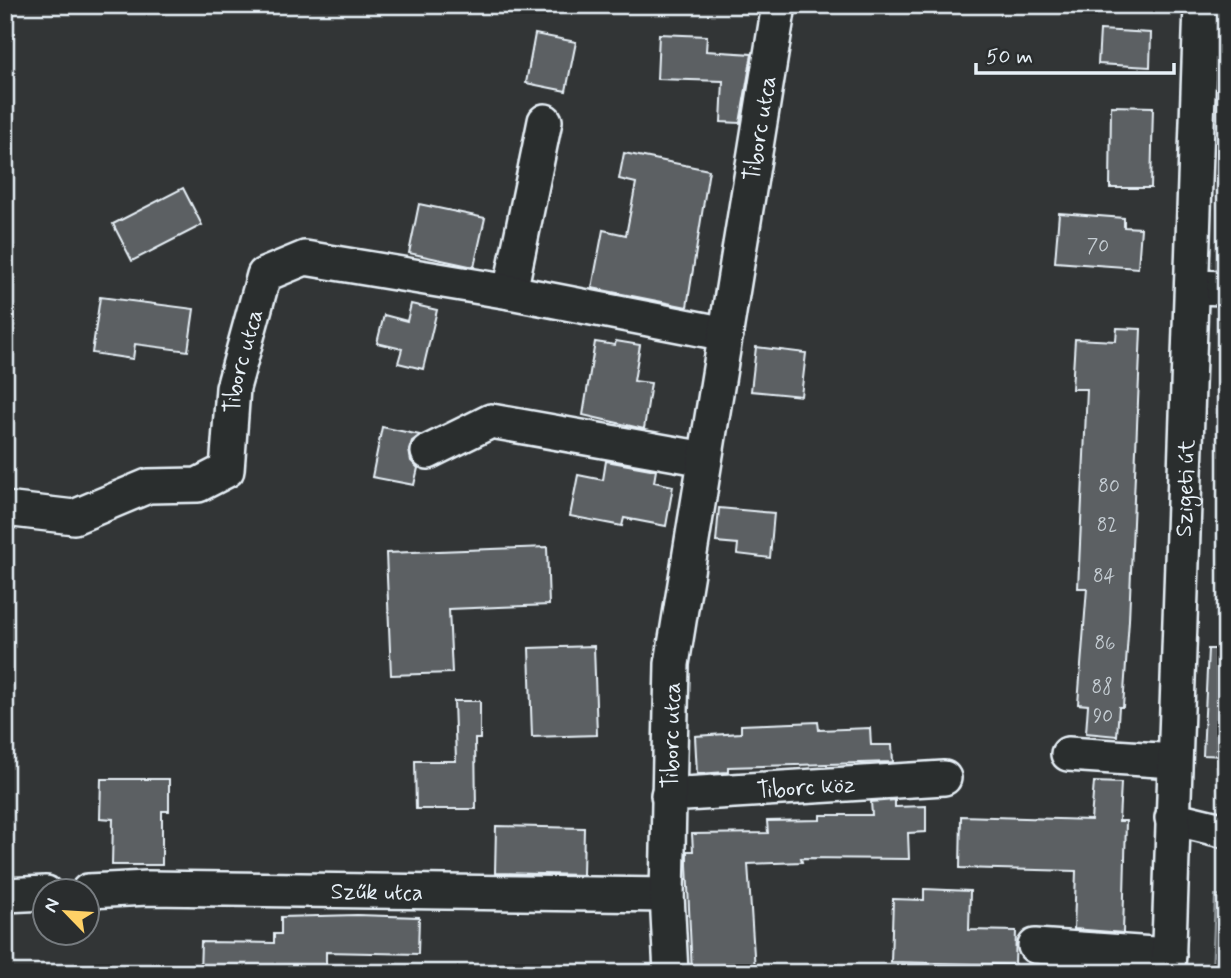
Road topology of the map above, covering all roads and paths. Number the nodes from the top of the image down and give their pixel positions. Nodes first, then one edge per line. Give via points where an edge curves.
1 (779, 5) edge
2 (1201, 5) edge
3 (545, 121) dead end
4 (1192, 287) junction
5 (1226, 288) edge
6 (510, 292) junction
7 (726, 334) junction
8 (428, 452) dead end
9 (705, 459) junction
10 (5, 509) edge
11 (1068, 754) dead end
12 (1174, 761) junction
13 (944, 778) dead end
14 (667, 795) junction
15 (1172, 818) junction
16 (1226, 831) edge
17 (102, 890) edge
18 (32, 894) edge
19 (5, 895) edge
20 (667, 895) junction
21 (1035, 946) dead end
22 (1168, 964) edge
23 (671, 973) edge

1 - 7 street, Tiborc utca
2 - 4 street, Szigeti út
3 - 6 street
4 - 5 street
4 - 12 street, Szigeti út
6 - 7 street, Tiborc utca
6 - 10 street, Tiborc utca via 306,258 264,275 233,388 227,470 198,485 148,486 74,517
7 - 9 street, Tiborc utca
8 - 9 street via 491,421
9 - 14 street, Tiborc utca via 672,664
11 - 12 street
12 - 15 street, Szigeti út
13 - 14 street, Tiborc köz
14 - 20 street, Tiborc utca
15 - 16 street
15 - 22 street, Szigeti út
17 - 20 street, Szűk utca
18 - 19 street
20 - 23 street, Tiborc utca
21 - 22 street

